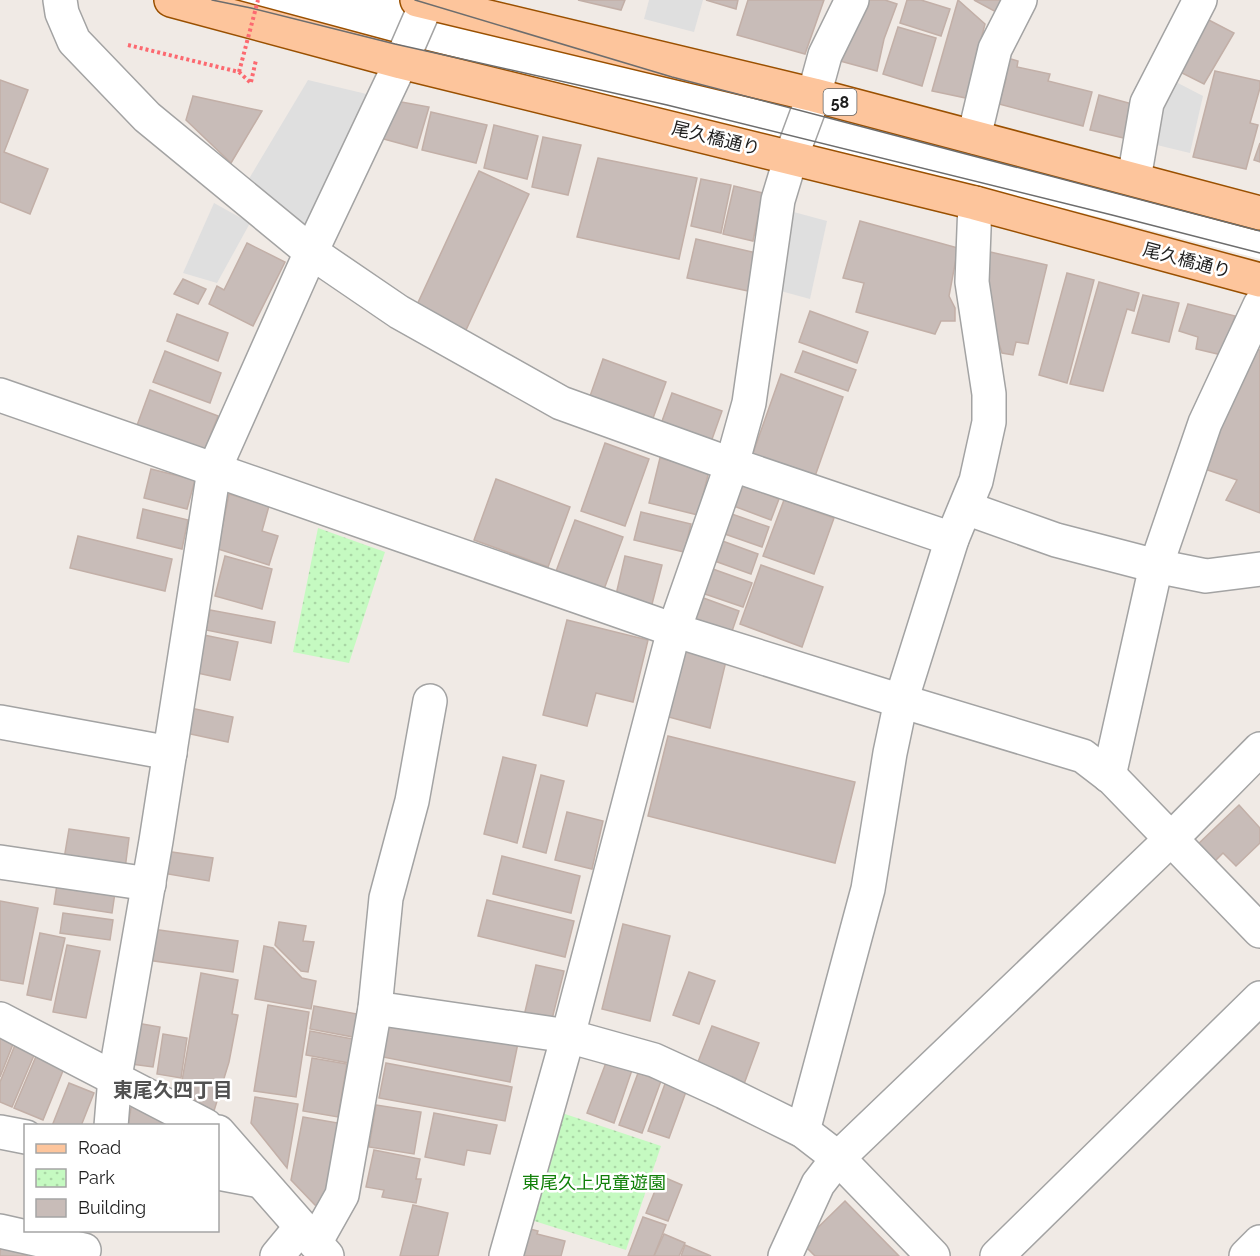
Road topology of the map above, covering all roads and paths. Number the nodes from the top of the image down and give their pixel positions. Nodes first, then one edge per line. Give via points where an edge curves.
1 (60, 0) edge
2 (171, 0) edge
3 (258, 0) edge
4 (852, 0) edge
5 (1020, 0) edge
6 (1200, 0) edge
7 (424, 1) edge
8 (125, 44) dead end
9 (257, 57) dead end
10 (401, 62) junction
11 (239, 72) junction
12 (814, 95) junction
13 (974, 137) junction
14 (791, 157) junction
15 (1134, 179) junction
16 (975, 203) junction
17 (1260, 213) edge
18 (311, 252) junction
19 (1260, 280) edge
20 (1260, 305) edge
21 (0, 395) edge
22 (732, 464) junction
23 (214, 470) junction
24 (966, 508) junction
25 (952, 539) junction
26 (1156, 566) junction
27 (1260, 569) edge
28 (674, 630) junction
29 (430, 701) dead end
30 (901, 701) junction
31 (0, 723) edge
32 (1260, 750) edge
33 (170, 753) junction
34 (1109, 776) junction
35 (1171, 839) junction
36 (0, 862) edge
37 (149, 884) junction
38 (1260, 931) edge
39 (1260, 998) edge
40 (375, 1008) junction
41 (0, 1019) edge
42 (568, 1036) junction
43 (115, 1077) junction
44 (111, 1124) edge
45 (204, 1124) edge
46 (803, 1131) junction
47 (0, 1132) edge
48 (219, 1133) edge
49 (24, 1137) edge
50 (838, 1158) junction
51 (219, 1173) edge
52 (260, 1181) junction
53 (0, 1231) edge
54 (314, 1242) edge
55 (1260, 1242) edge
56 (86, 1245) edge
57 (277, 1256) edge
58 (506, 1256) edge
59 (785, 1256) edge
60 (933, 1256) edge
61 (997, 1256) edge
62 (1246, 1256) edge

1 - 18 street via 74,41 147,117
2 - 10 main road, 尾久橋通り
3 - 11 path, bridge
4 - 12 street via 825,54
5 - 13 street via 995,49
6 - 15 street via 1147,102
7 - 10 street
7 - 12 main road, 58
8 - 11 path
9 - 11 path via 251,83
10 - 14 main road, 尾久橋通り
10 - 18 street
12 - 13 main road, 58
12 - 14 street
13 - 15 main road, 58
14 - 16 main road, 尾久橋通り
14 - 22 street via 778,200 749,403
15 - 17 main road, 58
16 - 19 main road, 尾久橋通り
16 - 24 street via 972,282 989,394 989,422
18 - 22 street via 399,312 561,403
18 - 23 street
20 - 26 street via 1205,423
21 - 23 street
22 - 25 street
22 - 28 street
23 - 28 street
23 - 33 street
24 - 25 street
24 - 26 street via 1056,540
25 - 30 street
26 - 27 street via 1206,576
26 - 34 street
28 - 30 street
28 - 42 street
29 - 40 street via 412,801 386,898
30 - 34 street via 1083,756
30 - 46 street via 868,889
31 - 33 street
32 - 35 street
33 - 37 street
34 - 35 street
35 - 38 street
35 - 50 street
36 - 37 street
37 - 43 street
39 - 61 street
40 - 42 street
40 - 54 street via 342,1195
41 - 43 street
42 - 46 street via 654,1060
42 - 58 street
43 - 44 street
43 - 45 street
46 - 50 street
47 - 49 street
48 - 52 street
50 - 59 street via 818,1184
50 - 60 street
51 - 52 street
52 - 54 street
53 - 56 street
54 - 57 street
55 - 62 street

